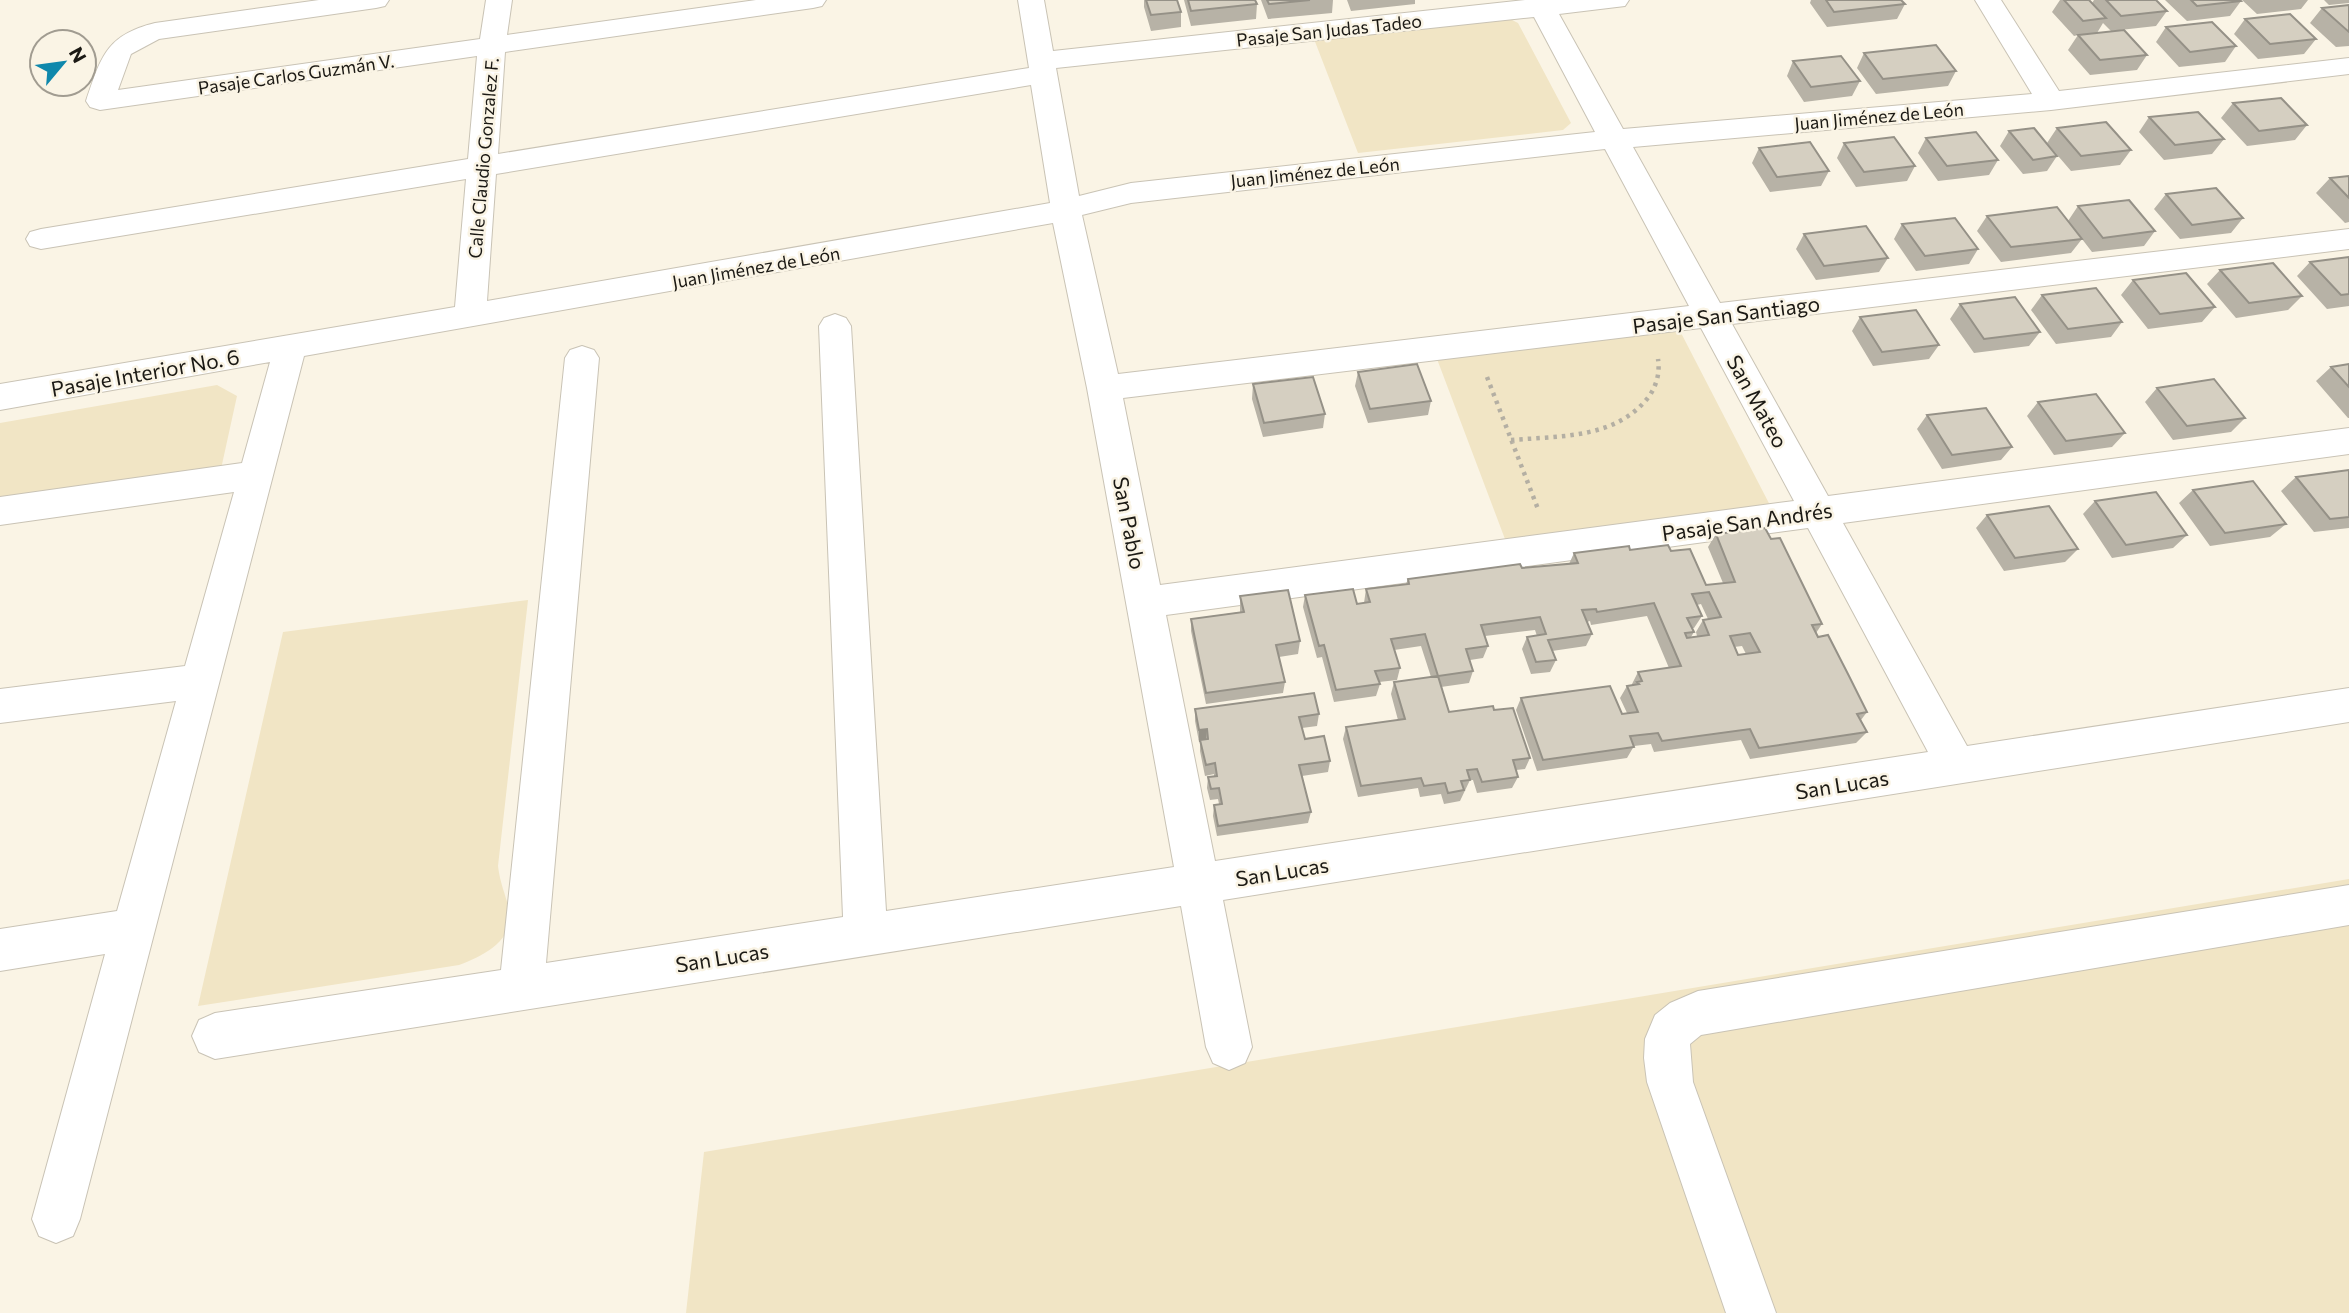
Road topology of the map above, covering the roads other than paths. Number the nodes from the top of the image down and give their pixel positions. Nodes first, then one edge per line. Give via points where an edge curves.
1 (376, 0) edge
2 (499, 0) edge
3 (813, 0) edge
4 (1031, 0) edge
5 (1616, 0) edge
6 (1988, 0) edge
7 (1541, 4) edge
8 (492, 46) junction
9 (2349, 66) edge
10 (1043, 68) junction
11 (2051, 101) junction
12 (1614, 138) junction
13 (482, 165) junction
14 (1066, 210) junction
15 (41, 239) dead end
16 (2349, 239) edge
17 (1711, 316) junction
18 (470, 317) junction
19 (835, 326) dead end
20 (290, 348) junction
21 (582, 358) dead end
22 (1104, 388) junction
23 (0, 397) edge
24 (2349, 441) edge
25 (256, 475) junction
26 (0, 511) edge
27 (1818, 512) junction
28 (1145, 602) junction
29 (201, 681) junction
30 (2349, 705) edge
31 (0, 706) edge
32 (1958, 766) junction
33 (1198, 884) junction
34 (2349, 905) edge
35 (134, 929) junction
36 (866, 935) junction
37 (0, 950) edge
38 (521, 989) junction
39 (215, 1036) dead end
40 (1229, 1047) dead end
41 (55, 1219) dead end
42 (1751, 1313) edge

1 - 8 street, Pasaje Carlos Guzmán V. via 136,36 120,47 100,102
2 - 8 street, Calle Claudio Gonzalez F.
3 - 8 street, Pasaje Carlos Guzmán V.
4 - 10 street, San Pablo
5 - 7 street, Pasaje San Judas Tadeo
6 - 11 street
7 - 10 street, Pasaje San Judas Tadeo
7 - 12 street, San Mateo
8 - 13 street, Calle Claudio Gonzalez F.
9 - 11 street, Juan Jiménez de León
10 - 13 street, Pasaje San Judas Tadeo
10 - 14 street, San Pablo
11 - 12 street, Juan Jiménez de León
12 - 14 street, Juan Jiménez de León via 1131,193
12 - 17 street, San Mateo
13 - 15 street, Pasaje San Judas Tadeo
13 - 18 street, Calle Claudio Gonzalez F.
14 - 18 street, Juan Jiménez de León
14 - 22 street, San Pablo
16 - 17 street, Pasaje San Santiago
17 - 22 street, Pasaje San Santiago
17 - 27 street, San Mateo
18 - 20 street, Juan Jiménez de León
19 - 36 street
20 - 23 street, Pasaje Interior No. 6
20 - 25 street
21 - 38 street
22 - 28 street, San Pablo
24 - 27 street, Pasaje San Andrés
25 - 26 street
25 - 29 street
27 - 28 street, Pasaje San Andrés
27 - 32 street, San Mateo
28 - 33 street, San Pablo
29 - 31 street
29 - 35 street
30 - 32 street, San Lucas
32 - 33 street, San Lucas
33 - 36 street, San Lucas
33 - 40 street, San Pablo
34 - 42 street via 1698,1013 1678,1020 1669,1034 1670,1082
35 - 37 street
35 - 41 street
36 - 38 street, San Lucas
38 - 39 street, San Lucas

